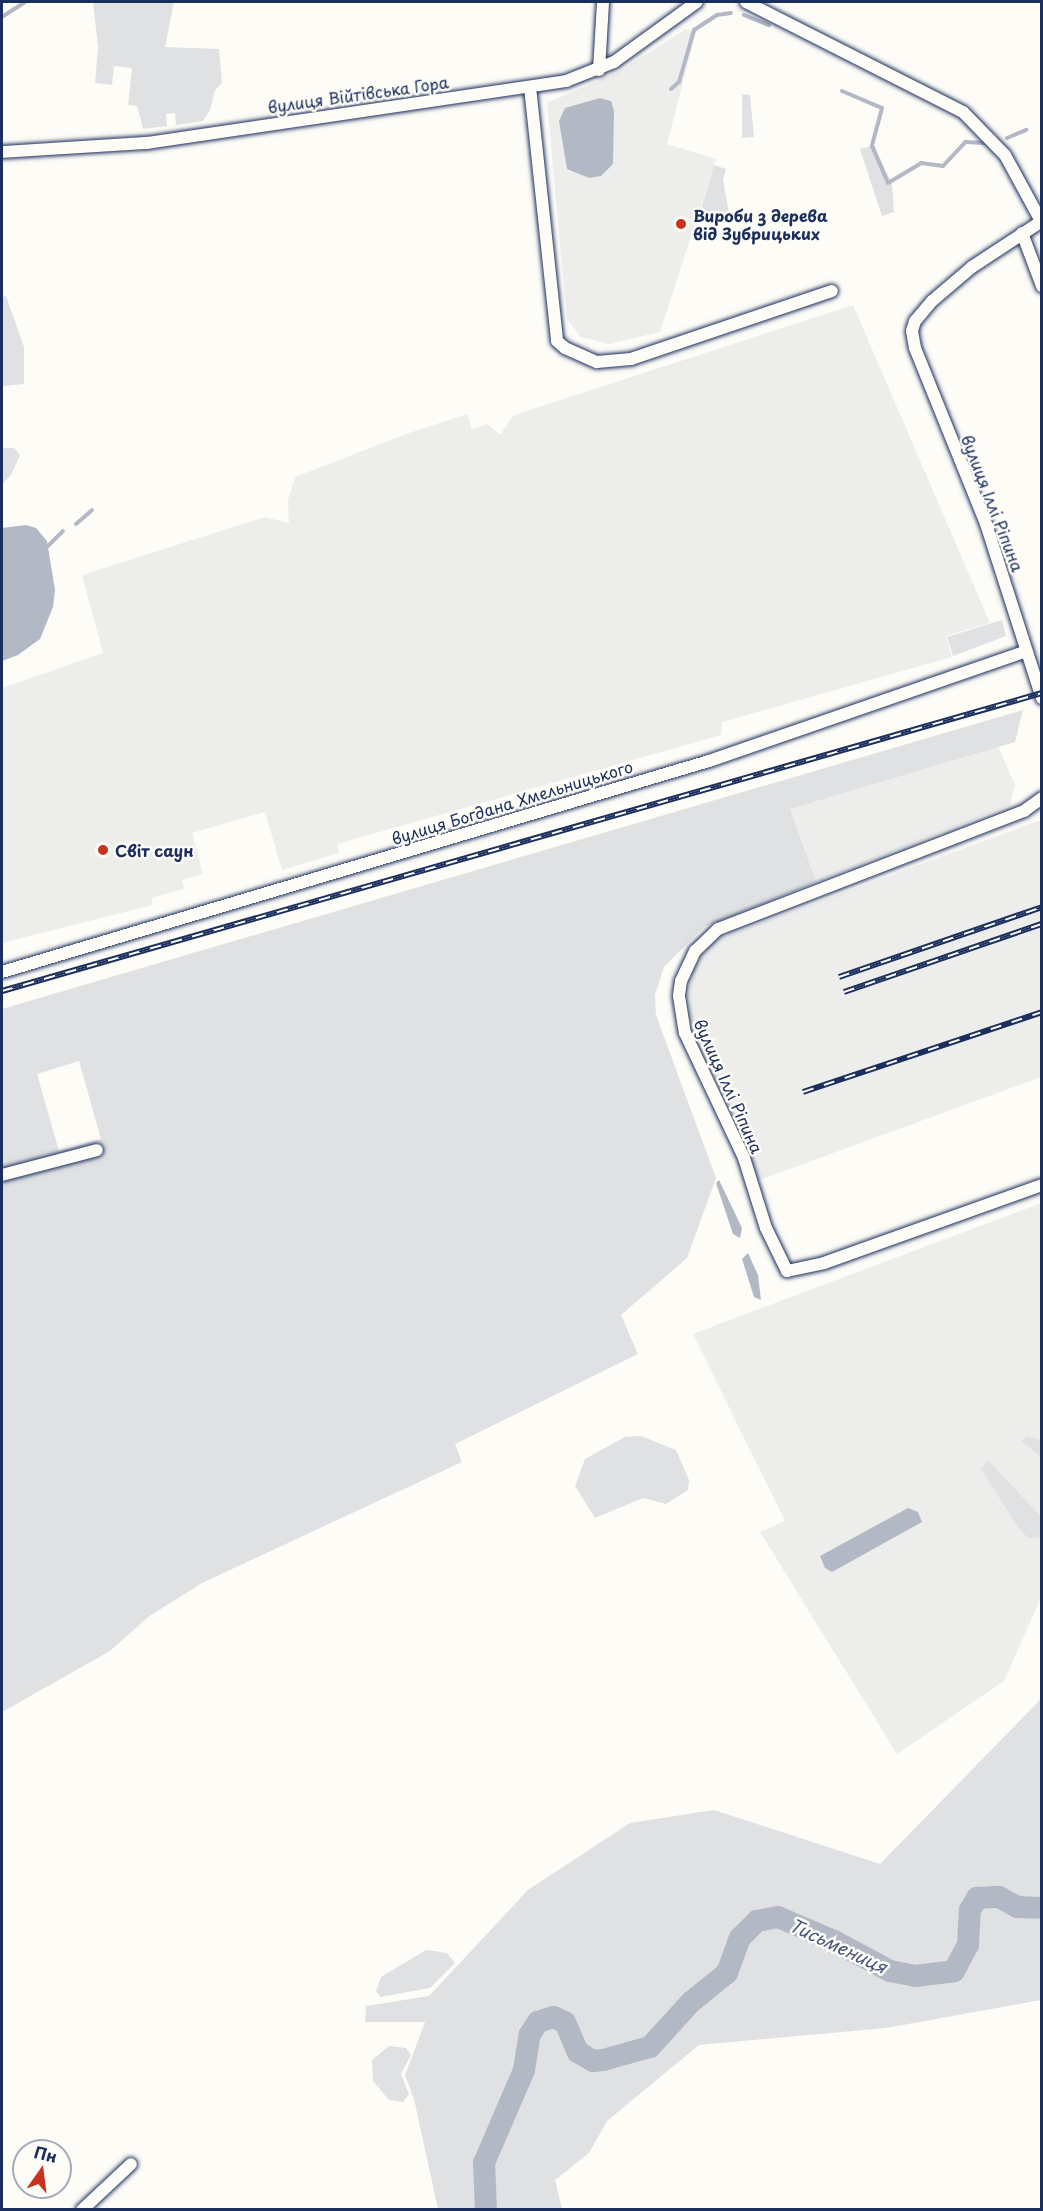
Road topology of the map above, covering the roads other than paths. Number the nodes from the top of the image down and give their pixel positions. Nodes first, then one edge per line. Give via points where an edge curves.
1 (603, 2) edge
2 (697, 2) edge
3 (746, 2) edge
4 (599, 70) junction
5 (530, 87) junction
6 (2, 152) edge
7 (1041, 221) edge
8 (1022, 233) junction
9 (1041, 286) edge
10 (832, 291) dead end
11 (1028, 651) junction
12 (1041, 698) edge
13 (1041, 798) edge
14 (2, 972) edge
15 (97, 1150) dead end
16 (2, 1175) edge
17 (1041, 1185) edge
18 (131, 2164) dead end
19 (82, 2210) edge

1 - 4 street
2 - 4 street, вулиця Війтівська Гора
3 - 7 street via 963,112 1005,155
4 - 5 street, вулиця Війтівська Гора
5 - 6 street, вулиця Війтівська Гора via 362,108 147,143
5 - 10 street via 558,342 565,348 597,362 620,362
7 - 8 street
8 - 9 street
8 - 11 street, вулиця Іллі Ріпина via 972,267 915,321 915,348 986,524
11 - 12 street, вулиця Іллі Ріпина
11 - 14 street, вулиця Богдана Хмельницького via 709,761
13 - 17 street, вулиця Іллі Ріпина via 1024,811 718,929 694,951 679,996 685,1033 744,1158 766,1228 787,1271 824,1263
15 - 16 street
18 - 19 street

